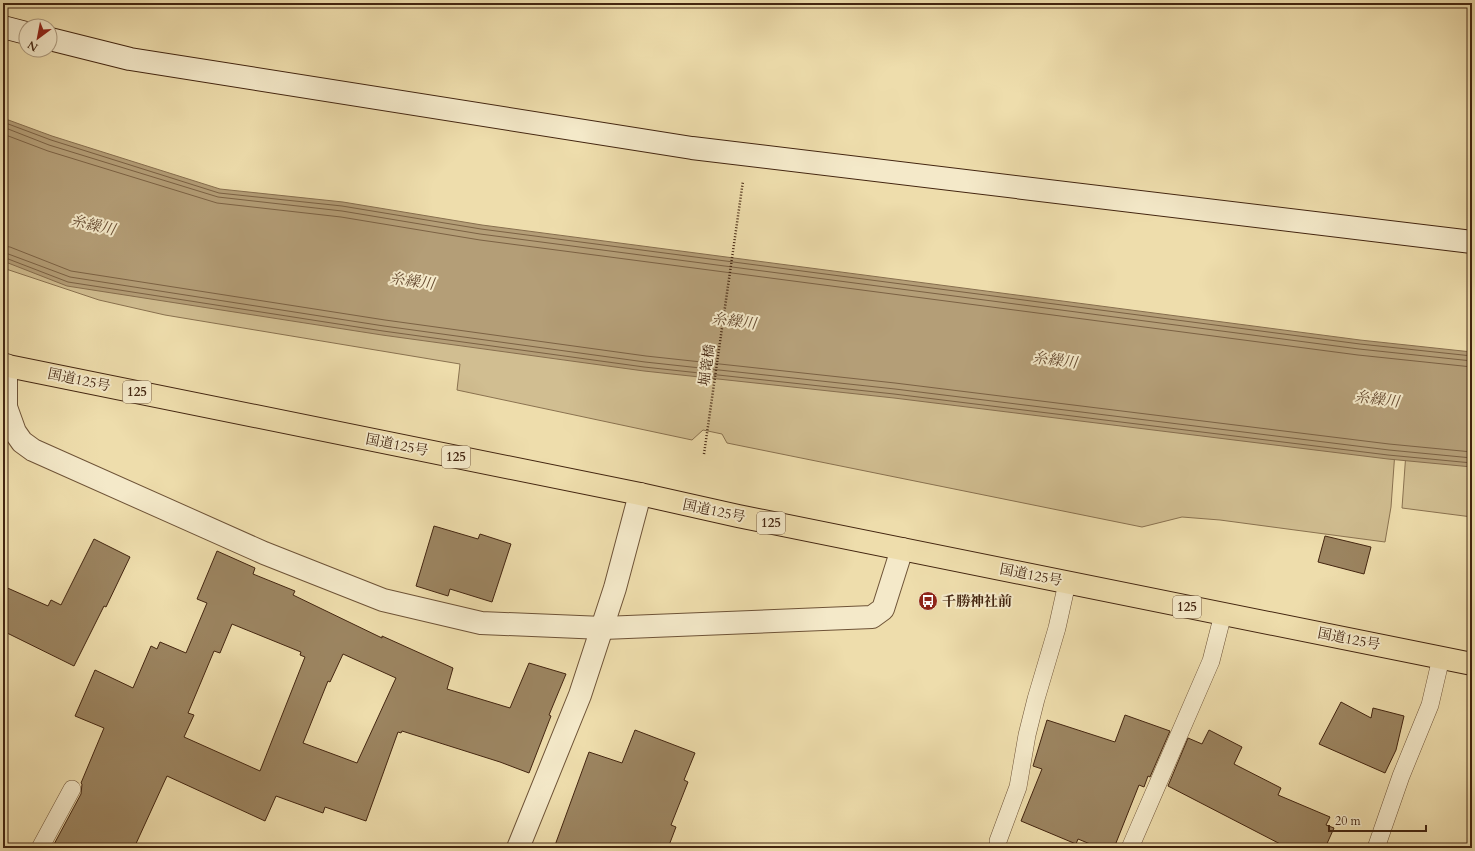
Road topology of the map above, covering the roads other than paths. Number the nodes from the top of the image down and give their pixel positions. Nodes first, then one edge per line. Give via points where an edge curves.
1 (3, 27) edge
2 (18, 31) edge
3 (58, 41) edge
4 (1472, 242) edge
5 (4, 365) edge
6 (640, 494) junction
7 (902, 549) junction
8 (1067, 583) junction
9 (1223, 614) junction
10 (603, 628) junction
11 (1440, 658) junction
12 (1472, 664) edge
13 (72, 789) dead end
14 (998, 841) dead end
15 (40, 848) edge
16 (518, 848) edge
17 (1130, 848) edge
18 (1376, 848) edge

1 - 2 street
3 - 4 street via 130,59 692,148
5 - 6 highway, 国道125号 / 125
5 - 10 street via 6,407 14,432 33,450 264,553 383,600 481,623
6 - 7 highway, 国道125号 / 125
6 - 10 street
7 - 8 highway, 国道125号 / 125
7 - 10 street via 883,609 872,617
8 - 9 highway, 国道125号 / 125
8 - 14 lane via 1027,735 1018,787
9 - 11 highway, 国道125号 / 125
9 - 17 lane via 1209,665
10 - 16 street via 580,695
11 - 12 highway, 国道125号 / 125
11 - 18 lane via 1430,704
13 - 15 lane

